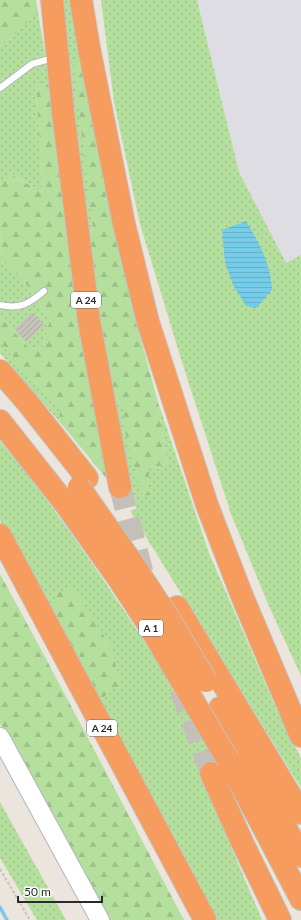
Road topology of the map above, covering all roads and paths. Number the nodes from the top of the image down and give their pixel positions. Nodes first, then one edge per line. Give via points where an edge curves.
1 (52, 0) edge
2 (81, 0) edge
3 (57, 57) junction
4 (0, 88) edge
5 (44, 290) dead end
6 (0, 305) edge
7 (0, 371) edge
8 (0, 390) edge
9 (0, 421) edge
10 (83, 483) junction
11 (120, 486) tunnel mouth
12 (0, 535) edge
13 (269, 660) junction
14 (301, 714) edge
15 (301, 736) edge
16 (0, 737) edge
17 (211, 773) tunnel mouth
18 (301, 813) edge
19 (243, 844) junction
20 (301, 856) edge
21 (0, 869) edge
22 (301, 899) edge
23 (30, 920) edge
24 (100, 920) edge
25 (205, 920) edge
26 (273, 920) edge
27 (280, 920) edge

1 - 3 highway, A 24
2 - 13 highway via 124,224 148,322 207,506
3 - 4 lane via 32,64
3 - 11 highway, A 24 via 89,322
5 - 6 lane via 32,301 18,307
7 - 10 highway, A 1 via 27,402
8 - 10 highway, A 1
9 - 22 highway, A 1, bridge via 64,502 148,624 228,760
10 - 18 highway, A 1 via 143,556 177,607
10 - 20 highway, A 1, bridge via 206,681
12 - 25 highway, A 24
13 - 14 highway
13 - 15 highway
16 - 24 main road
17 - 19 highway
19 - 26 highway
19 - 27 highway
21 - 23 path

